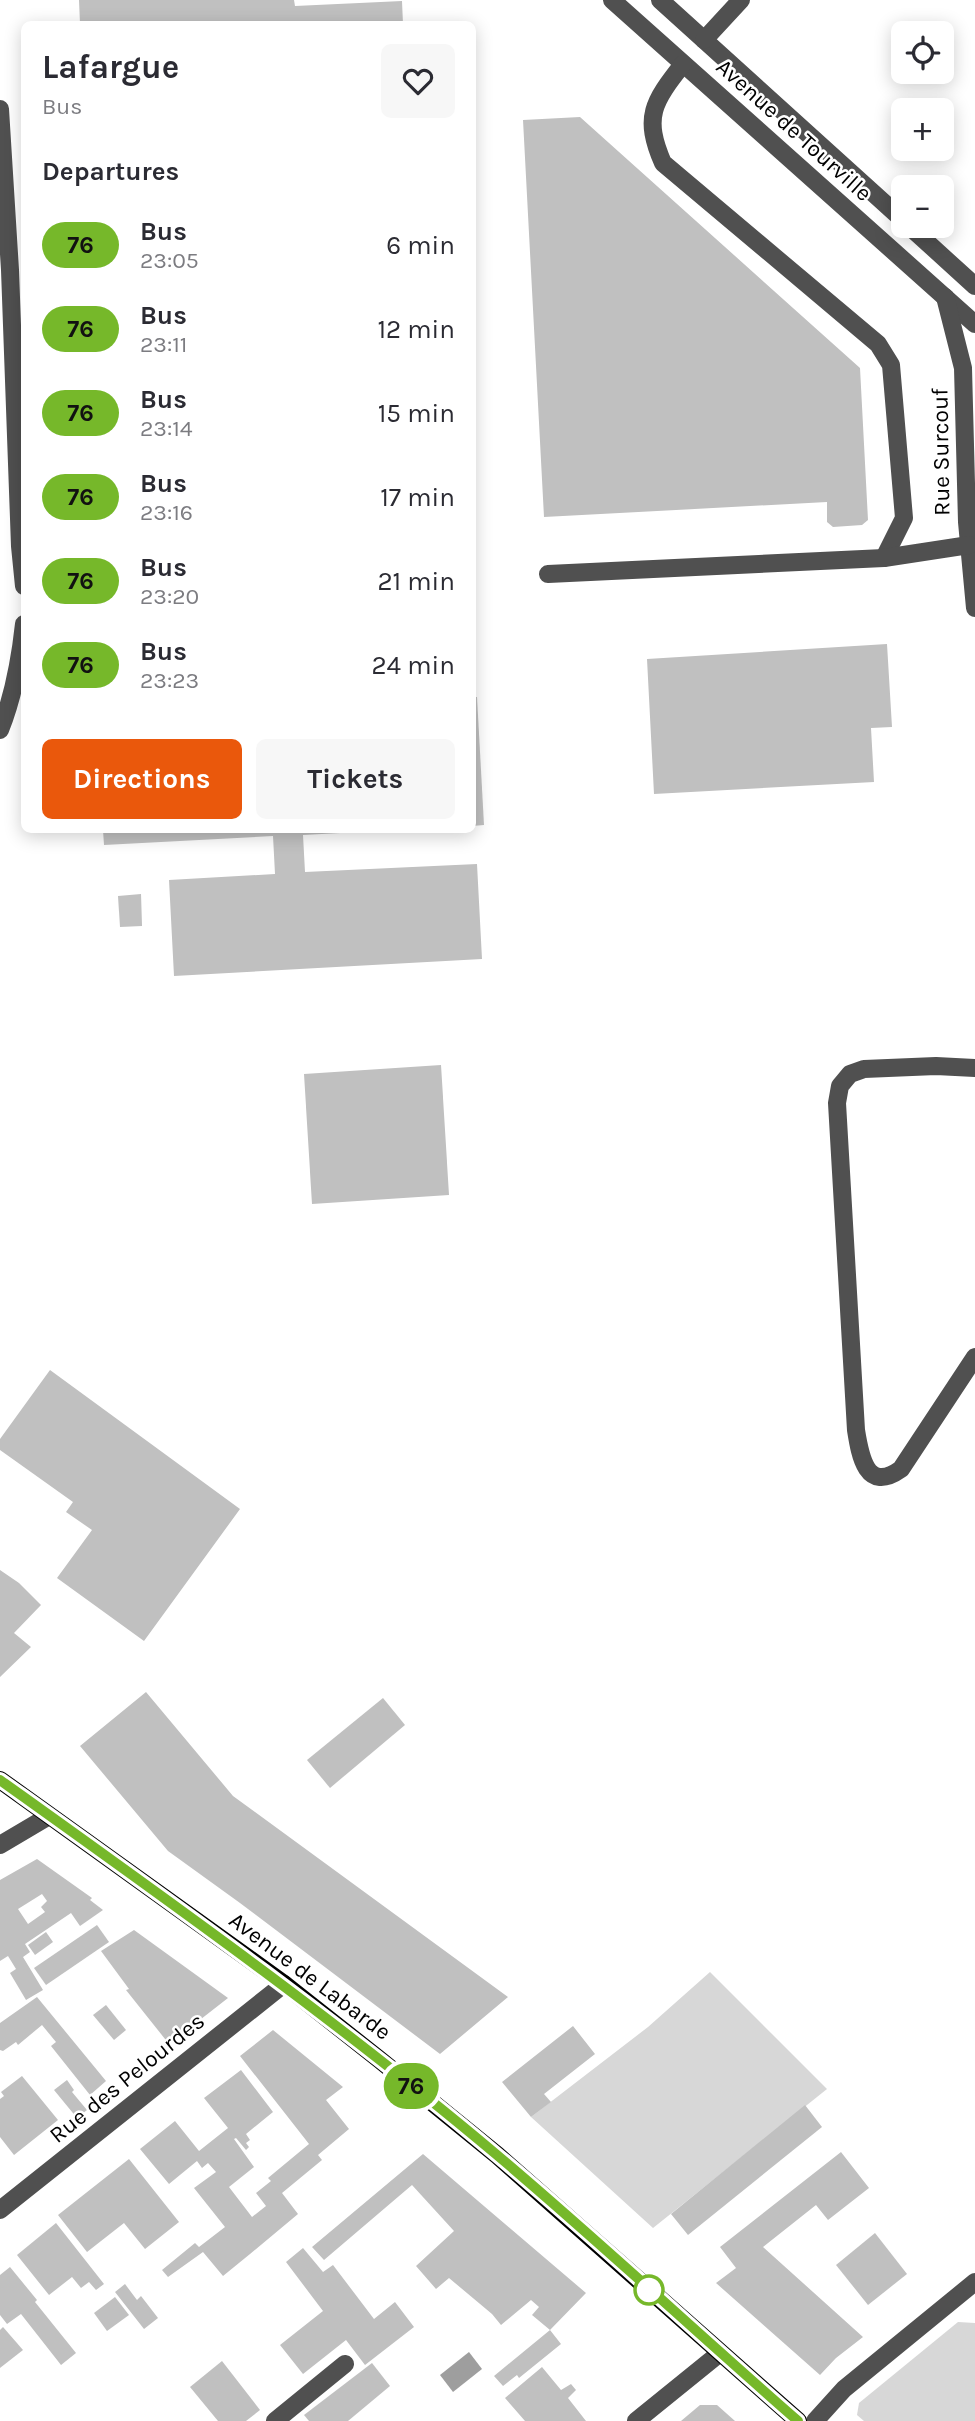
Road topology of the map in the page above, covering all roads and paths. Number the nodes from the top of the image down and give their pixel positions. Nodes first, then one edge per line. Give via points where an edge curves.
1 (612, 0) edge
2 (660, 0) edge
3 (741, 0) edge
4 (704, 40) junction
5 (683, 64) junction
6 (0, 109) edge
7 (891, 209) edge
8 (922, 238) edge
9 (975, 286) edge
10 (945, 297) junction
11 (975, 324) edge
12 (969, 545) junction
13 (21, 556) edge
14 (884, 558) junction
15 (548, 574) dead end
16 (975, 608) edge
17 (21, 659) edge
18 (0, 730) edge
19 (975, 1068) edge
20 (975, 1357) edge
21 (0, 1780) edge
22 (49, 1816) junction
23 (0, 1845) edge
24 (284, 1984) junction
25 (0, 2210) edge
26 (975, 2282) edge
27 (720, 2353) junction
28 (345, 2364) dead end
29 (275, 2421) edge
30 (636, 2421) edge
31 (798, 2421) edge
32 (815, 2421) edge

1 - 5 street, Avenue de Tourville
2 - 4 street, Avenue de Tourville
3 - 4 street
4 - 7 street, Avenue de Tourville
5 - 10 street, Avenue de Tourville
5 - 14 street via 663,90 651,117 663,163 878,344 891,366 904,518
6 - 13 street
8 - 9 street
10 - 11 street, Avenue de Tourville
10 - 12 street, Rue Surcouf via 963,368
12 - 14 street
12 - 16 street, Rue Surcouf
14 - 15 street
17 - 18 street via 12,702
19 - 20 street via 864,1069 850,1074 840,1086 837,1103 856,1430 860,1458 868,1471 891,1476 901,1469
21 - 22 main road, Avenue de Labarde
22 - 23 street
22 - 24 main road, Avenue de Labarde
24 - 25 street, Rue des Pelourdes
24 - 27 main road, Avenue de Labarde via 497,2155
26 - 32 street via 844,2389
27 - 30 street
27 - 31 main road, Avenue de Labarde
28 - 29 street

